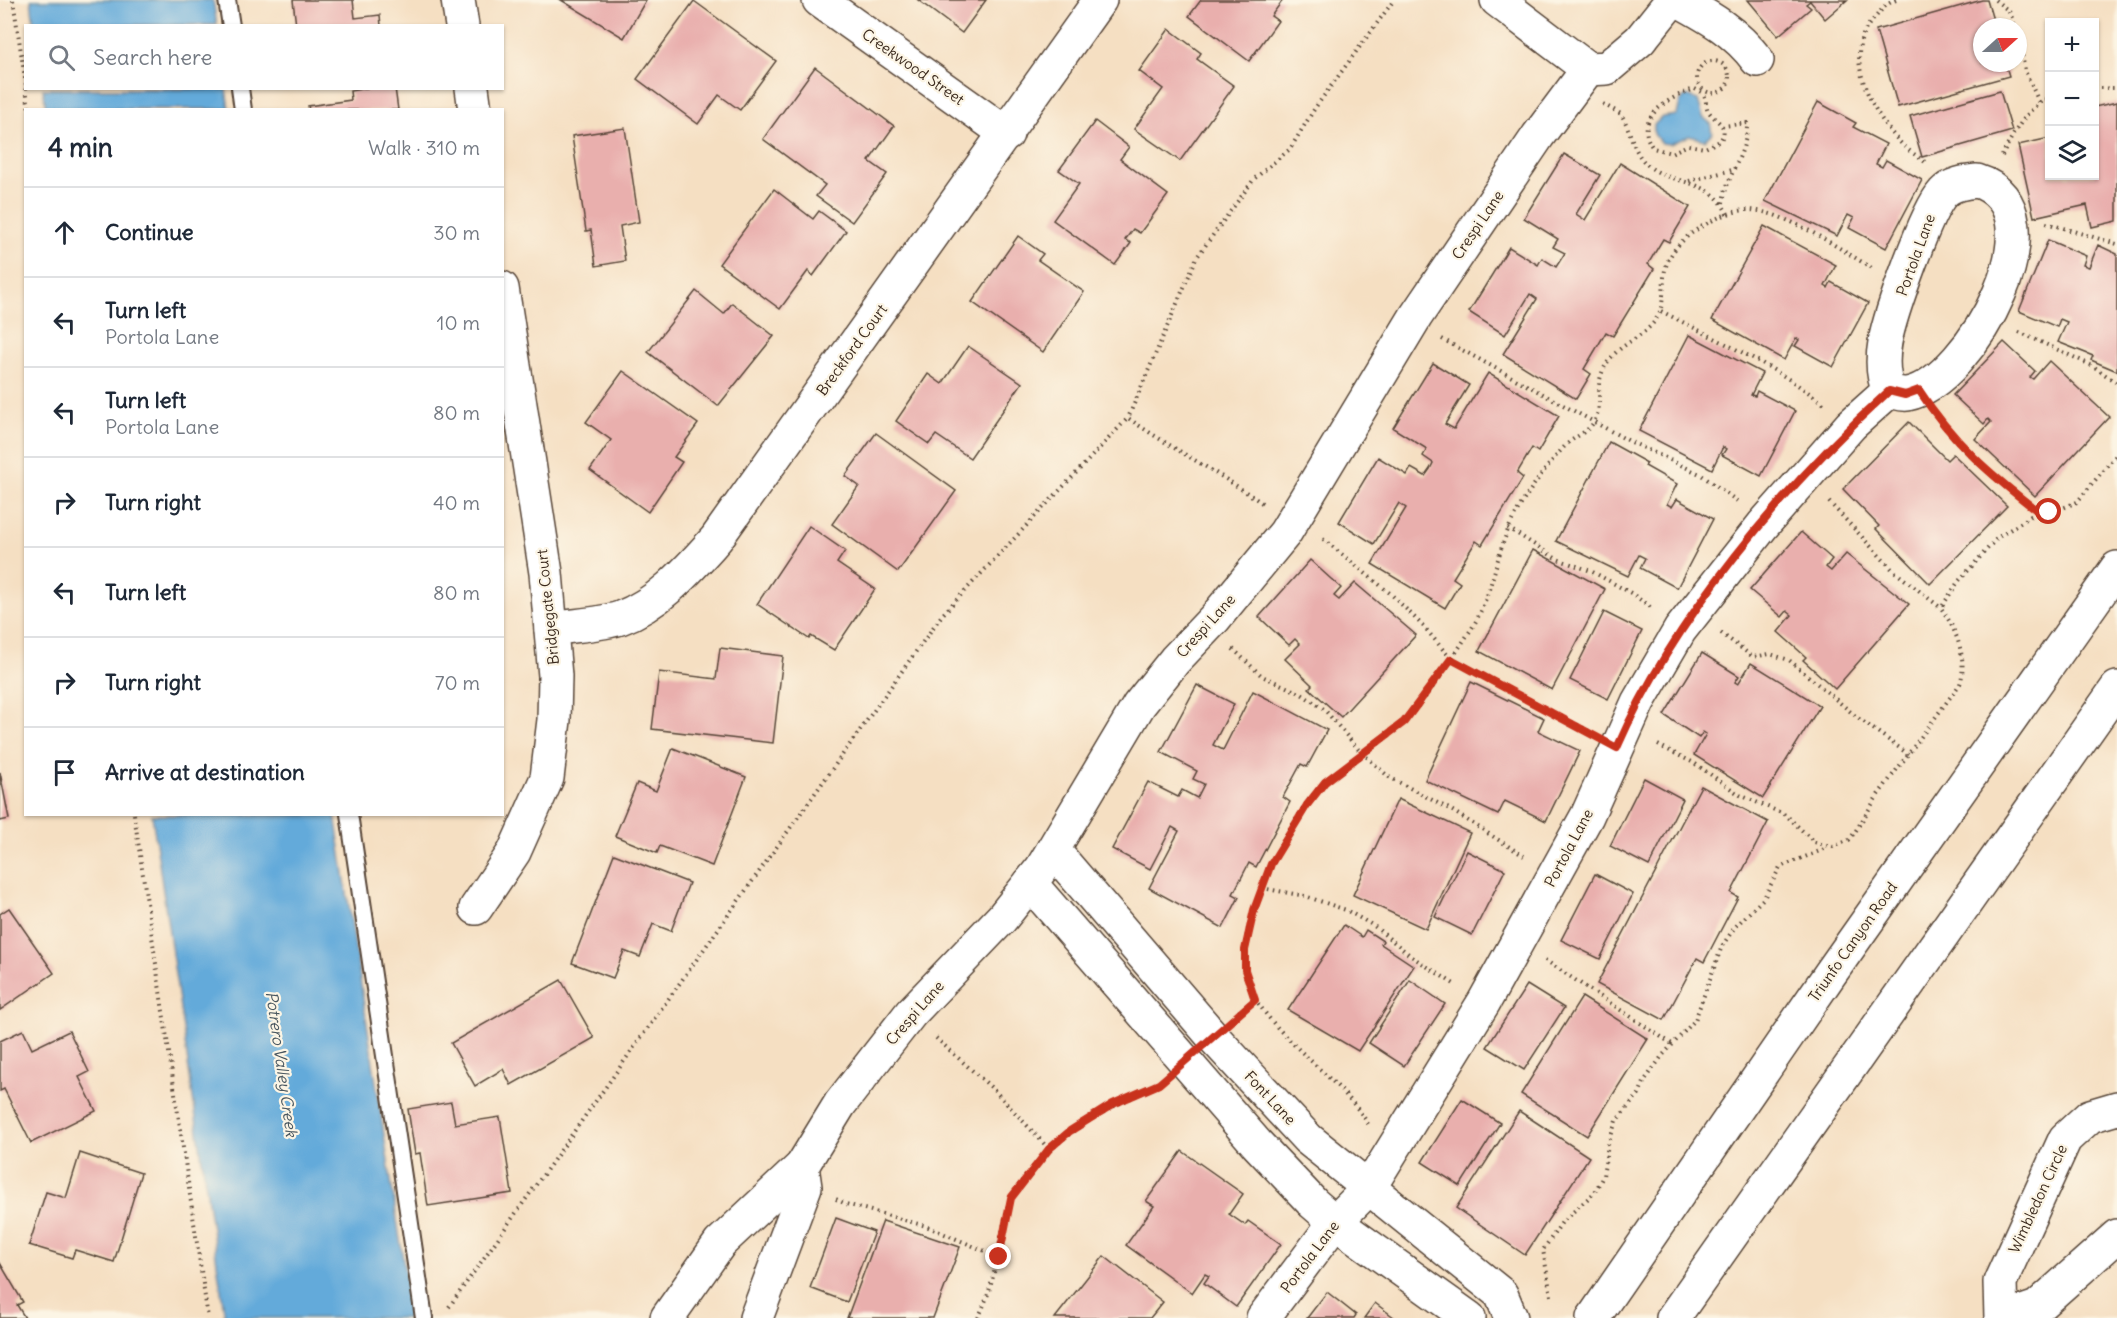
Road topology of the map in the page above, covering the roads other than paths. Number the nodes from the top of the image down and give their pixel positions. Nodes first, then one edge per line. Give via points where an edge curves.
1 (227, 0) edge
2 (458, 0) edge
3 (819, 0) edge
4 (1100, 0) edge
5 (1497, 0) edge
6 (1672, 0) edge
7 (1678, 0) edge
8 (231, 24) edge
9 (462, 24) edge
10 (1757, 60) dead end
11 (1580, 80) junction
12 (240, 90) edge
13 (472, 90) edge
14 (243, 108) edge
15 (475, 108) edge
16 (1008, 134) junction
17 (504, 301) edge
18 (1904, 391) junction
19 (2117, 568) edge
20 (551, 628) junction
21 (2117, 688) edge
22 (349, 816) edge
23 (1053, 850) junction
24 (1030, 883) junction
25 (476, 908) dead end
26 (2117, 1108) edge
27 (803, 1176) junction
28 (1369, 1188) junction
29 (1335, 1222) junction
30 (2117, 1236) edge
31 (424, 1318) edge
32 (667, 1318) edge
33 (756, 1318) edge
34 (1263, 1318) edge
35 (1469, 1318) edge
36 (1510, 1318) edge
37 (1593, 1318) edge
38 (1672, 1318) edge
39 (2003, 1318) edge

1 - 8 lane
2 - 9 street
3 - 16 street, Creekwood Street
4 - 16 street, Breckford Court
5 - 11 street
6 - 11 street via 1640,40 1607,68
7 - 10 street via 1741,39
11 - 23 street, Crespi Lane via 1412,323 1285,533 1139,705
12 - 14 lane
13 - 15 street
16 - 20 street, Breckford Court via 716,539 650,603 618,618
17 - 20 street, Bridgegate Court
18 - 18 street, Portola Lane via 1884,381 1885,341 1930,213 1943,192 1966,182 1990,187 2006,204 2013,227 2004,288 1973,342 1943,372
18 - 28 street, Portola Lane via 1851,425 1763,525 1687,621 1621,739 1587,816 1484,1002
19 - 37 street, Triunfo Canyon Road
20 - 25 street, Bridgegate Court via 555,720 547,778 514,852
21 - 38 street
22 - 31 lane
23 - 24 street, Crespi Lane
23 - 28 street, Font Lane via 1213,1036 1308,1139
24 - 27 street, Crespi Lane via 912,1013 840,1104
24 - 29 street via 1283,1173
26 - 39 street, Wimbledon Circle via 2090,1116 2065,1139 2000,1282
27 - 32 street, Crespi Lane via 720,1243
27 - 33 street, Crespi Lane
28 - 29 street, Portola Lane
28 - 36 street, Font Lane via 1501,1294
29 - 34 street, Portola Lane
29 - 35 street
30 - 39 street, Wimbledon Circle via 2037,1307

